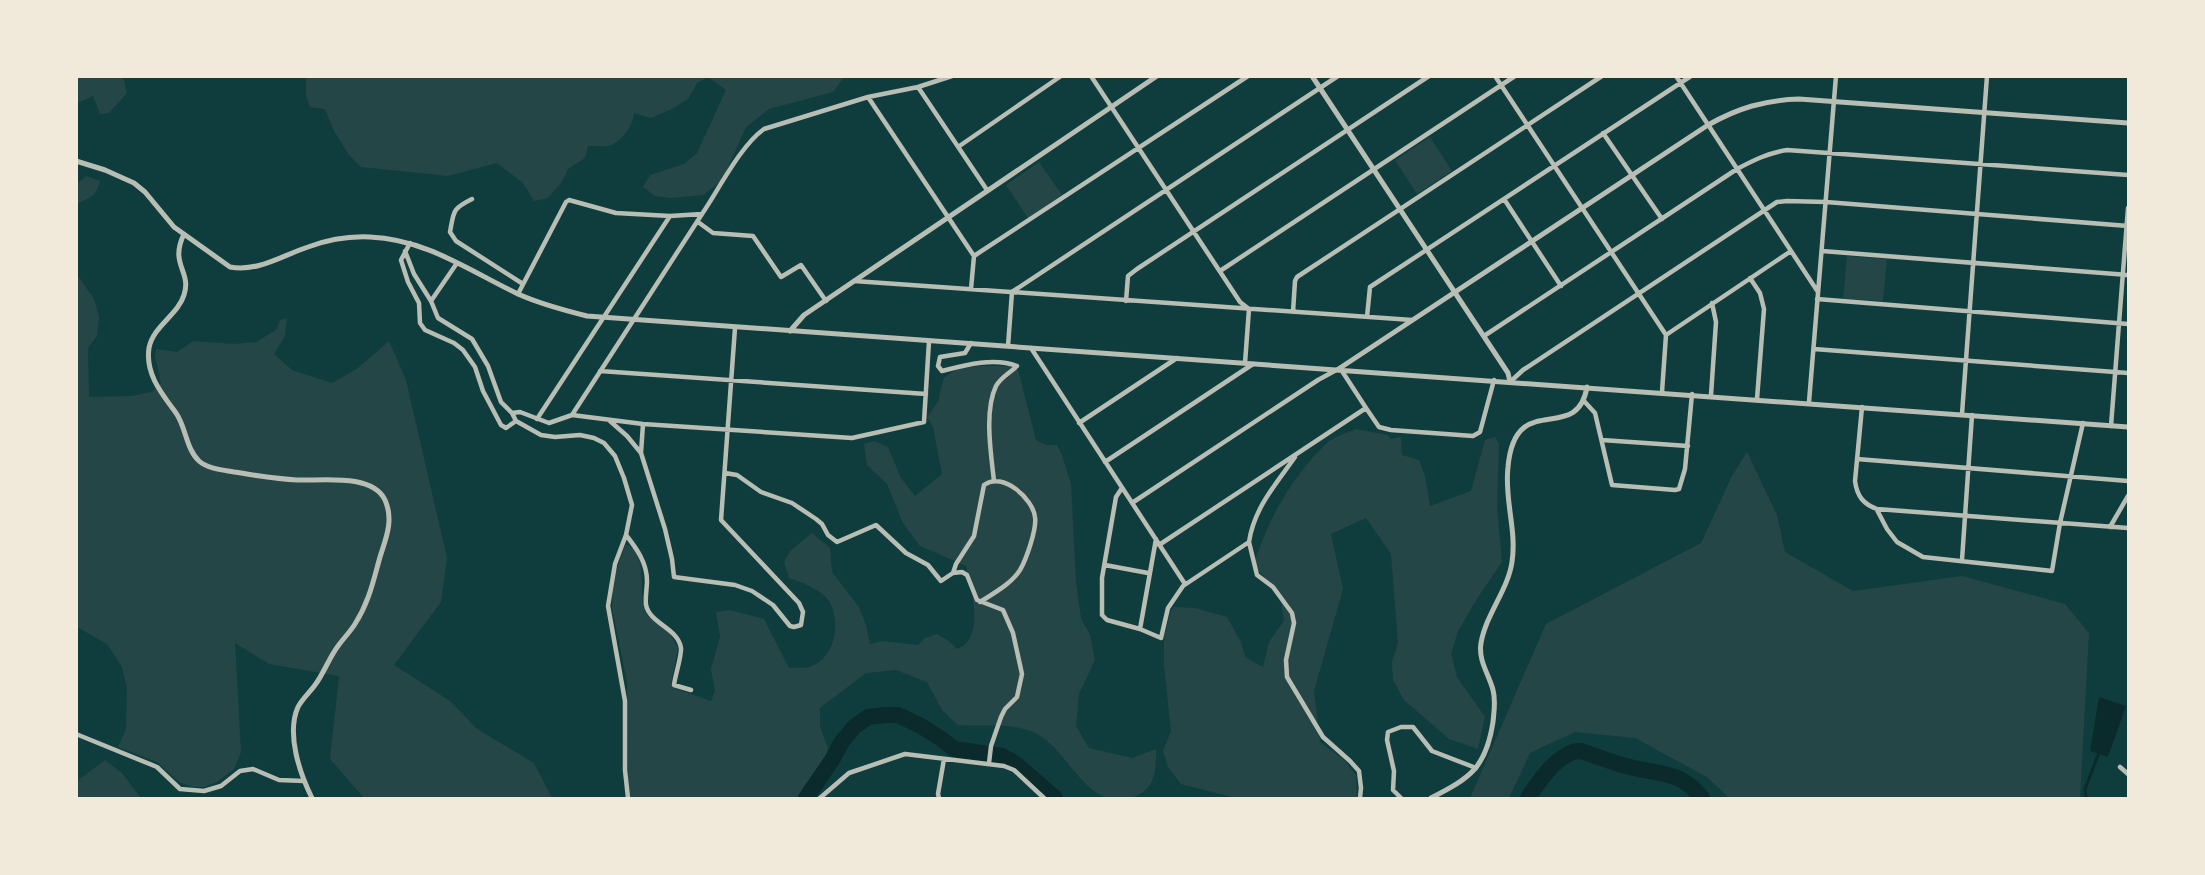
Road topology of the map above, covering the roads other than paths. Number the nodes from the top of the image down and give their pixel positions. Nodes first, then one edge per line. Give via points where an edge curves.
1 (952, 76) edge
2 (1061, 76) edge
3 (1091, 76) edge
4 (1157, 76) edge
5 (1248, 76) edge
6 (1312, 76) edge
7 (1338, 76) edge
8 (1429, 76) edge
9 (1495, 76) edge
10 (1515, 76) edge
11 (1602, 76) edge
12 (1676, 76) edge
13 (1691, 76) edge
14 (1836, 76) edge
15 (1987, 76) edge
16 (1149, 79) edge
17 (1680, 82) junction
18 (1501, 86) junction
19 (918, 87) junction
20 (1320, 89) junction
21 (868, 97) junction
22 (1834, 101) junction
23 (1111, 106) junction
24 (1984, 113) junction
25 (2128, 123) edge
26 (1708, 125) junction
27 (1528, 127) junction
28 (1348, 131) junction
29 (1603, 133) junction
30 (958, 147) junction
31 (1138, 148) junction
32 (1830, 154) junction
33 (76, 161) edge
34 (1980, 165) junction
35 (1554, 167) junction
36 (1737, 169) junction
37 (1374, 170) junction
38 (2128, 175) edge
39 (1632, 176) junction
40 (1167, 189) junction
41 (987, 190) junction
42 (472, 199) dead end
43 (1504, 199) junction
44 (1826, 202) junction
45 (1400, 208) junction
46 (2128, 208) edge
47 (1582, 209) junction
48 (1764, 210) junction
49 (1976, 213) junction
50 (702, 214) junction
51 (670, 216) junction
52 (948, 217) junction
53 (1662, 219) junction
54 (698, 222) junction
55 (2128, 226) edge
56 (1194, 232) junction
57 (184, 234) junction
58 (1532, 242) junction
59 (410, 243) junction
60 (1427, 249) junction
61 (405, 251) junction
62 (1791, 251) junction
63 (1822, 251) junction
64 (1611, 252) junction
65 (974, 256) junction
66 (457, 263) junction
67 (1972, 264) junction
68 (1220, 271) junction
69 (2126, 274) edge
70 (1750, 278) junction
71 (854, 281) junction
72 (523, 284) junction
73 (1561, 286) junction
74 (971, 289) junction
75 (1012, 292) junction
76 (1455, 292) junction
77 (1818, 292) junction
78 (518, 294) junction
79 (1639, 294) junction
80 (1817, 299) junction
81 (431, 301) junction
82 (826, 301) junction
83 (1126, 301) junction
84 (1712, 303) junction
85 (1249, 309) junction
86 (1293, 312) junction
87 (1969, 312) junction
88 (604, 317) junction
89 (1367, 317) junction
90 (634, 320) junction
91 (1412, 320) junction
92 (2119, 323) junction
93 (2128, 324) edge
94 (735, 328) junction
95 (790, 331) junction
96 (1665, 334) junction
97 (1484, 336) junction
98 (929, 341) junction
99 (971, 344) junction
100 (1008, 346) junction
101 (1031, 348) junction
102 (1814, 349) junction
103 (1177, 358) junction
104 (1965, 360) junction
105 (1245, 363) junction
106 (1255, 363) junction
107 (1340, 368) junction
108 (600, 371) junction
109 (2115, 372) junction
110 (2128, 373) edge
111 (1494, 380) junction
112 (732, 382) junction
113 (1510, 382) junction
114 (1587, 387) junction
115 (1662, 392) junction
116 (926, 394) junction
117 (1692, 394) junction
118 (1711, 395) junction
119 (1757, 399) junction
120 (1584, 401) junction
121 (1809, 402) junction
122 (1862, 407) junction
123 (1366, 408) junction
124 (512, 413) junction
125 (1962, 414) junction
126 (572, 415) junction
127 (1972, 415) junction
128 (537, 418) junction
129 (516, 421) junction
130 (610, 421) junction
131 (1079, 423) junction
132 (2083, 423) junction
133 (643, 424) junction
134 (2111, 426) junction
135 (2128, 427) edge
136 (728, 430) junction
137 (1602, 440) junction
138 (1688, 446) junction
139 (641, 453) junction
140 (1298, 454) junction
141 (1857, 459) junction
142 (1105, 462) junction
143 (1968, 469) junction
144 (724, 473) junction
145 (2071, 476) junction
146 (994, 481) junction
147 (2128, 481) edge
148 (1122, 488) junction
149 (2128, 496) edge
150 (1132, 503) junction
151 (1877, 509) junction
152 (1965, 516) junction
153 (2060, 523) junction
154 (2110, 527) junction
155 (2128, 528) edge
156 (626, 535) junction
157 (1156, 539) junction
158 (1249, 542) junction
159 (1159, 544) junction
160 (1962, 560) junction
161 (1105, 565) junction
162 (953, 573) junction
163 (1148, 573) junction
164 (1185, 584) junction
165 (980, 602) junction
166 (1140, 628) junction
167 (691, 690) dead end
168 (76, 734) edge
169 (944, 759) junction
170 (989, 762) junction
171 (2120, 767) dead end
172 (1476, 768) junction
173 (2128, 774) edge
174 (304, 781) junction
175 (1393, 790) junction
176 (312, 798) edge
177 (628, 798) edge
178 (820, 798) edge
179 (939, 798) edge
180 (1044, 798) edge
181 (1360, 798) edge
182 (1392, 798) edge
183 (1401, 798) edge
184 (1431, 798) edge

1 - 19 street
2 - 30 street
3 - 23 street
4 - 16 street
5 - 31 street
6 - 20 street
7 - 20 street
8 - 28 street
9 - 18 street
10 - 18 street
11 - 27 street
12 - 17 street
13 - 17 street
14 - 22 street
15 - 24 street
16 - 23 street
17 - 26 street
17 - 29 street
18 - 27 street
18 - 37 street
19 - 21 street
19 - 30 street
20 - 28 street
20 - 40 street
21 - 50 street via 764,129 747,145
21 - 52 street
22 - 24 street
22 - 26 street via 1774,100 1739,109
22 - 32 street
23 - 31 street
23 - 41 street
24 - 25 street
24 - 34 street
26 - 36 street
26 - 39 street
27 - 35 street
27 - 45 street
28 - 37 street
28 - 56 street
29 - 35 street
29 - 39 street
30 - 41 street
31 - 40 street
31 - 65 street
32 - 34 street
32 - 36 street via 1787,150
32 - 44 street
33 - 57 street via 134,183
34 - 38 street
34 - 49 street
35 - 43 street
35 - 47 street
36 - 48 street
36 - 53 street
37 - 45 street
37 - 68 street
39 - 47 street
39 - 53 street
40 - 56 street
40 - 75 street
41 - 52 street
42 - 72 street via 457,206 453,216 450,231 456,241
43 - 58 street
43 - 60 street
44 - 48 street via 1777,202
44 - 49 street
44 - 63 street
45 - 60 street
45 - 86 street via 1297,277
46 - 55 street
47 - 58 street
47 - 64 street
48 - 62 street
48 - 79 street
49 - 55 street
49 - 67 street
50 - 51 street
50 - 54 street
51 - 72 street via 616,213 569,200
51 - 88 street
52 - 65 street
52 - 71 street
53 - 64 street
54 - 82 street via 713,233 753,236 782,277 801,265
54 - 90 street
55 - 69 street
56 - 68 street
56 - 83 street via 1128,276
57 - 59 street via 220,261 240,268 262,265 342,238 371,237
57 - 174 street via 177,249 185,278 184,297 149,348 156,385 181,420 199,461 206,466 258,476 360,483 378,491 388,509 390,525 372,591 354,625 298,706 294,733
58 - 73 street
58 - 76 street
59 - 61 street
59 - 66 street
60 - 76 street
60 - 89 street via 1370,287
61 - 81 street
61 - 129 street via 401,260 419,303 420,323 425,330 464,350 501,425 506,428
62 - 70 street
62 - 77 street
63 - 67 street
63 - 77 street
64 - 73 street
64 - 79 street
65 - 74 street
66 - 78 street
66 - 81 street
67 - 69 street
67 - 87 street
68 - 85 street
69 - 92 street
70 - 84 street
70 - 119 street via 1764,309
71 - 74 street
71 - 82 street
72 - 78 street
73 - 97 street
74 - 75 street
75 - 83 street
75 - 100 street
76 - 91 street
76 - 97 street
77 - 80 street
78 - 88 street via 556,308
79 - 96 street
79 - 113 street
80 - 87 street
80 - 102 street
81 - 124 street via 438,318 472,339 484,357 501,402
82 - 95 street via 804,315
83 - 85 street
84 - 96 street
84 - 118 street via 1716,322
85 - 86 street
85 - 105 street
86 - 89 street
87 - 92 street
87 - 104 street
88 - 90 street
88 - 128 street
89 - 91 street
90 - 94 street
90 - 108 street
91 - 107 street
92 - 93 street
92 - 109 street
94 - 95 street
94 - 112 street
95 - 98 street
96 - 115 street
97 - 113 street
98 - 99 street
98 - 116 street
99 - 100 street
99 - 146 street via 965,353 940,357 939,369 989,362 1017,366 997,385 993,398 989,425
100 - 101 street
101 - 103 street
101 - 131 street
102 - 104 street
102 - 121 street
103 - 105 street
103 - 131 street
104 - 109 street
104 - 125 street
105 - 106 street
106 - 107 street
106 - 142 street
107 - 111 street
107 - 123 street
107 - 150 street
108 - 112 street
108 - 126 street
109 - 110 street
109 - 134 street
111 - 113 street
111 - 123 street via 1480,432 1473,436 1385,429 1379,427
112 - 116 street
112 - 136 street
113 - 114 street
114 - 115 street
114 - 120 street
115 - 117 street
116 - 136 street via 924,422 852,438
117 - 118 street
117 - 138 street
118 - 119 street
119 - 121 street
120 - 137 street via 1595,413
120 - 172 street via 1571,414 1521,428 1509,450 1512,565 1481,644 1481,660 1496,698 1486,753
121 - 122 street
122 - 125 street
122 - 141 street
123 - 140 street
124 - 128 street
124 - 129 street
125 - 127 street
126 - 128 street via 549,423
126 - 130 street
127 - 132 street
127 - 143 street
129 - 156 street via 541,435 594,438 611,450 621,466 632,505
130 - 133 street
130 - 139 street
131 - 142 street
132 - 134 street
132 - 145 street
133 - 136 street
133 - 139 street
134 - 135 street
136 - 144 street
137 - 138 street
137 - 138 street via 1612,485 1640,488 1679,489
139 - 144 street via 674,577 744,588 773,605 790,626 799,626 803,612 799,603 721,520
140 - 158 street via 1259,509
140 - 159 street
141 - 143 street
141 - 151 street via 1856,491 1861,500
142 - 148 street
143 - 145 street
143 - 152 street
144 - 162 street via 737,475 761,492 807,512 822,524 833,541 876,525 906,553 928,565 941,581
145 - 147 street
145 - 153 street
146 - 162 street via 984,485 974,536
146 - 165 street via 1010,484 1033,509 1035,521 1019,571
148 - 150 street
148 - 161 street via 1116,497
149 - 154 street
150 - 157 street
151 - 152 street
151 - 160 street via 1897,542 1923,557
152 - 153 street
152 - 160 street
153 - 154 street
153 - 160 street via 2052,571
154 - 155 street
156 - 167 street via 642,559 647,575 646,605 681,648 674,685
156 - 177 street via 615,564 608,606 626,701
157 - 159 street
157 - 163 street
158 - 164 street
158 - 181 street via 1257,575 1273,587 1292,614 1287,677 1323,737 1359,771
159 - 164 street
161 - 163 street
161 - 166 street via 1102,615 1107,620
162 - 165 street via 967,575
163 - 166 street
164 - 166 street via 1168,608 1161,638
165 - 170 street via 1006,614 1023,669 1017,697 1001,717
168 - 174 street via 157,767 180,789 213,789 240,771 253,769 279,780
169 - 170 street
169 - 178 street via 912,753 889,758 849,773
169 - 179 street
170 - 180 street via 1014,770
171 - 173 street
172 - 175 street via 1432,751 1413,727 1401,727 1388,732
172 - 184 street
174 - 176 street
175 - 182 street
175 - 183 street

